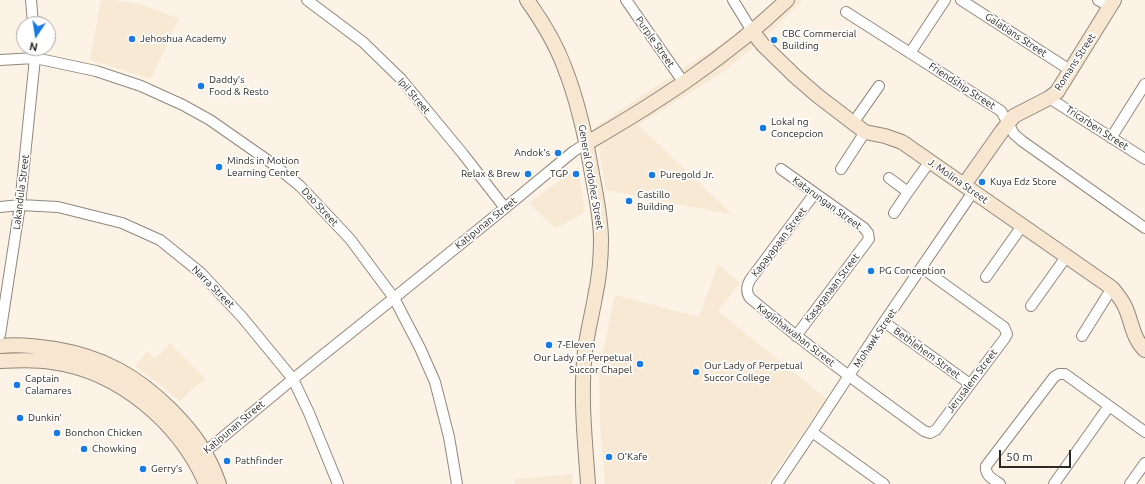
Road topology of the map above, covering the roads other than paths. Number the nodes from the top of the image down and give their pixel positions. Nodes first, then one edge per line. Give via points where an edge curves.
1 (31, 0) edge
2 (307, 0) edge
3 (527, 0) edge
4 (626, 0) edge
5 (733, 0) edge
6 (787, 0) edge
7 (945, 0) edge
8 (961, 0) edge
9 (1107, 2) edge
10 (846, 12) dead end
11 (32, 16) edge
12 (752, 31) junction
13 (910, 53) junction
14 (20, 56) edge
15 (35, 56) edge
16 (46, 56) edge
17 (0, 60) edge
18 (1070, 70) junction
19 (684, 83) junction
20 (1145, 84) edge
21 (879, 86) dead end
22 (1049, 98) junction
23 (853, 123) junction
24 (1008, 123) junction
25 (865, 132) junction
26 (1111, 138) junction
27 (587, 143) junction
28 (1145, 159) edge
29 (930, 161) junction
30 (781, 169) dead end
31 (841, 169) dead end
32 (890, 178) dead end
33 (969, 188) junction
34 (908, 192) junction
35 (815, 193) junction
36 (20, 205) junction
37 (0, 207) edge
38 (504, 208) junction
39 (894, 213) dead end
40 (1022, 226) junction
41 (1145, 228) edge
42 (869, 239) joint
43 (1066, 257) junction
44 (922, 268) junction
45 (986, 277) dead end
46 (1112, 288) junction
47 (746, 291) joint
48 (394, 298) junction
49 (1031, 306) dead end
50 (884, 322) junction
51 (0, 335) edge
52 (796, 336) junction
53 (1082, 336) dead end
54 (0, 346) edge
55 (1145, 350) edge
56 (0, 361) edge
57 (848, 376) junction
58 (293, 378) junction
59 (970, 384) junction
60 (1109, 406) junction
61 (812, 432) junction
62 (1145, 432) edge
63 (200, 456) junction
64 (1143, 469) edge
65 (206, 484) edge
66 (219, 484) edge
67 (338, 484) edge
68 (457, 484) edge
69 (588, 484) edge
70 (777, 484) edge
71 (884, 484) edge
72 (1000, 484) edge
73 (1054, 484) edge
74 (1130, 484) edge

1 - 11 street
2 - 38 street, Ipil Street via 363,42 401,79
3 - 27 street, General Ordoñez Street via 551,38 564,65
4 - 19 street, Purple Street
5 - 12 street
6 - 12 street, Katipunan Street
7 - 13 street
8 - 18 street, Galatians Street
9 - 18 street, Romans Street
10 - 13 street, Friendship Street
12 - 19 street, Katipunan Street
12 - 23 street, J. Molina Street via 796,77
13 - 24 street, Friendship Street via 1001,112
14 - 17 street, Dao Street
15 - 36 street, Lakandula Street
16 - 48 street, Dao Street via 141,86 183,105 227,131 300,186 350,239
18 - 22 street, Romans Street via 1057,92
19 - 27 street, Katipunan Street
20 - 26 street
21 - 23 street
22 - 24 street, Romans Street via 1014,116
22 - 26 street, Tricarben Street
23 - 25 street, J. Molina Street
24 - 33 street, Romans Street
24 - 41 street, Friendship Street via 1014,134 1022,141
25 - 29 street, J. Molina Street via 902,142
25 - 31 street
26 - 28 street, Tricarben Street
27 - 38 street, Katipunan Street
27 - 69 street, General Ordoñez Street via 601,238 598,283 586,344 583,381
29 - 33 street, J. Molina Street
29 - 34 street
30 - 35 street, Katarungan Street
32 - 34 street
33 - 40 street, J. Molina Street
33 - 44 street, Mohawk Street
34 - 39 street
35 - 42 street, Katarungan Street via 864,228
35 - 47 street, Kapayapaan Street via 750,280
36 - 37 street, Narra Street
36 - 51 street, Lakandula Street
36 - 58 street, Narra Street via 58,207 122,224 160,240 201,273
38 - 48 street, Katipunan Street
40 - 43 street, J. Molina Street
40 - 45 street
42 - 52 street, Kasaganaan Street
43 - 46 street, J. Molina Street
43 - 49 street
44 - 50 street, Mohawk Street
44 - 59 street, Jerusalem Street via 1004,327 1007,334
46 - 53 street
46 - 55 street, J. Molina Street via 1120,296 1134,334
47 - 52 street, Kaginhawahan Street via 750,298
48 - 58 street, Katipunan Street
48 - 68 street, Dao Street via 435,382 450,437
50 - 57 street, Mohawk Street
50 - 59 street, Bethlehem Street
52 - 57 street, Kaginhawahan Street
54 - 63 street via 21,345 59,350 88,356 113,367 156,396 190,430
56 - 63 street via 53,362 88,371 112,382 135,396 159,416
57 - 59 street, Jerusalem Street via 930,433 936,430
57 - 61 street, Mohawk Street
58 - 63 street, Katipunan Street
58 - 67 street, Narra Street
60 - 62 street
60 - 72 street via 1065,374 1054,377 986,466 987,475
60 - 73 street
61 - 70 street, Mohawk Street
61 - 71 street
63 - 65 street
63 - 66 street via 214,470
64 - 74 street

